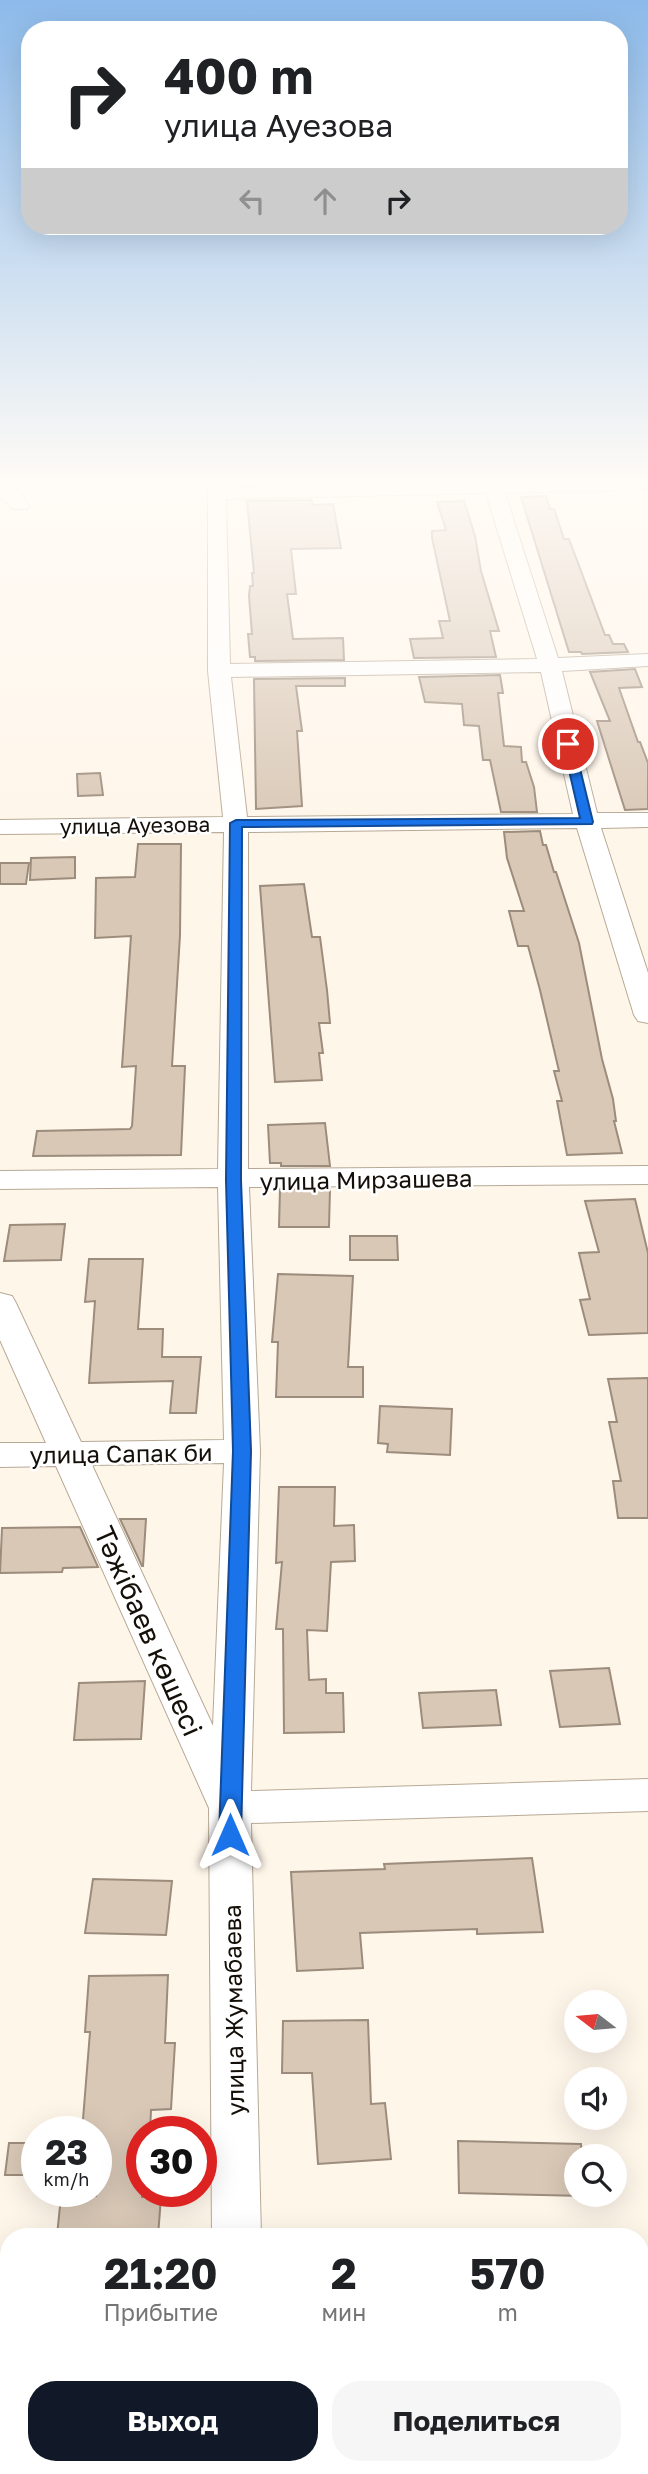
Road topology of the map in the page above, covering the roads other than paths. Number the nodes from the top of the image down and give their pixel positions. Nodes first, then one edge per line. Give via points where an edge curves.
1 (218, 597) edge
2 (529, 597) edge
3 (648, 660) edge
4 (550, 665) junction
5 (219, 671) junction
6 (648, 820) edge
7 (587, 822) junction
8 (236, 823) junction
9 (0, 827) edge
10 (648, 1015) edge
11 (648, 1175) edge
12 (0, 1180) edge
13 (233, 1180) junction
14 (0, 1303) edge
15 (242, 1451) junction
16 (0, 1455) edge
17 (648, 1795) edge
18 (230, 1808) junction
19 (237, 2228) edge

1 - 5 street, улица Жумабаева
2 - 4 street
3 - 4 street
4 - 5 street
4 - 7 street
5 - 8 street, улица Жумабаева
6 - 7 street, улица Ауезова
7 - 8 street, улица Ауезова
7 - 10 street
8 - 9 street, улица Ауезова
8 - 13 street, улица Жумабаева
11 - 13 street, улица Мирзашева
12 - 13 street, улица Мирзашева
13 - 15 street, улица Жумабаева
14 - 18 street, Тәжібаев көшесі
15 - 16 street, улица Сапак би
15 - 18 street, улица Жумабаева
17 - 18 street
18 - 19 street, улица Жумабаева

